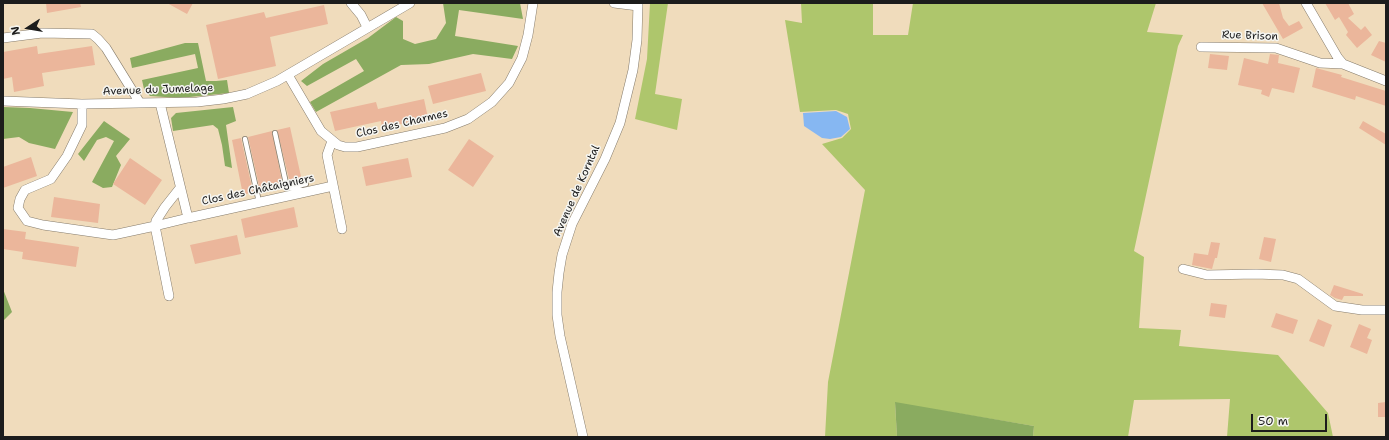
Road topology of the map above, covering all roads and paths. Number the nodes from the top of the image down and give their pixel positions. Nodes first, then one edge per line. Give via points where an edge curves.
1 (351, 3) edge
2 (410, 3) edge
3 (533, 3) edge
4 (614, 3) edge
5 (1306, 3) edge
6 (638, 5) edge
7 (367, 27) junction
8 (3, 38) edge
9 (1201, 47) dead end
10 (1344, 64) junction
11 (288, 75) junction
12 (1386, 81) edge
13 (3, 101) edge
14 (140, 103) junction
15 (160, 103) junction
16 (82, 104) junction
17 (275, 133) dead end
18 (245, 139) dead end
19 (332, 141) junction
20 (333, 186) junction
21 (180, 188) junction
22 (307, 188) junction
23 (259, 202) junction
24 (188, 218) junction
25 (155, 226) junction
26 (342, 228) dead end
27 (1183, 269) dead end
28 (169, 296) dead end
29 (1386, 310) edge
30 (583, 437) edge

1 - 7 street
2 - 7 street, Avenue du Jumelage
3 - 19 street, Clos des Charmes via 522,58 508,83 492,102 468,119 445,128 357,147 345,147
4 - 6 street
5 - 10 street
6 - 30 street, Avenue de Korntal via 633,70 620,123 572,224 560,267 557,316
7 - 11 street, Avenue du Jumelage
8 - 14 street via 42,33 92,34 106,48
9 - 10 street, Rue Brison via 1276,48 1320,63
10 - 12 street, Rue Brison
11 - 15 street, Avenue du Jumelage via 247,94 223,99
11 - 19 street, Clos des Charmes via 321,131
13 - 16 street, Avenue du Jumelage
14 - 15 street, Avenue du Jumelage
14 - 16 street, Avenue du Jumelage
15 - 21 street
16 - 25 street, Clos des Châtaigniers via 82,125 67,156 51,179 25,190 18,208 27,220 96,233 113,235
17 - 22 lane via 287,188
18 - 23 lane
19 - 20 street via 327,155
20 - 22 street, Clos des Châtaigniers
20 - 26 street
21 - 24 street
21 - 25 street via 165,207
22 - 23 street, Clos des Châtaigniers
23 - 24 street, Clos des Châtaigniers
24 - 25 street, Clos des Châtaigniers
25 - 28 street
27 - 29 street via 1207,275 1256,274 1290,277 1306,284 1335,306

